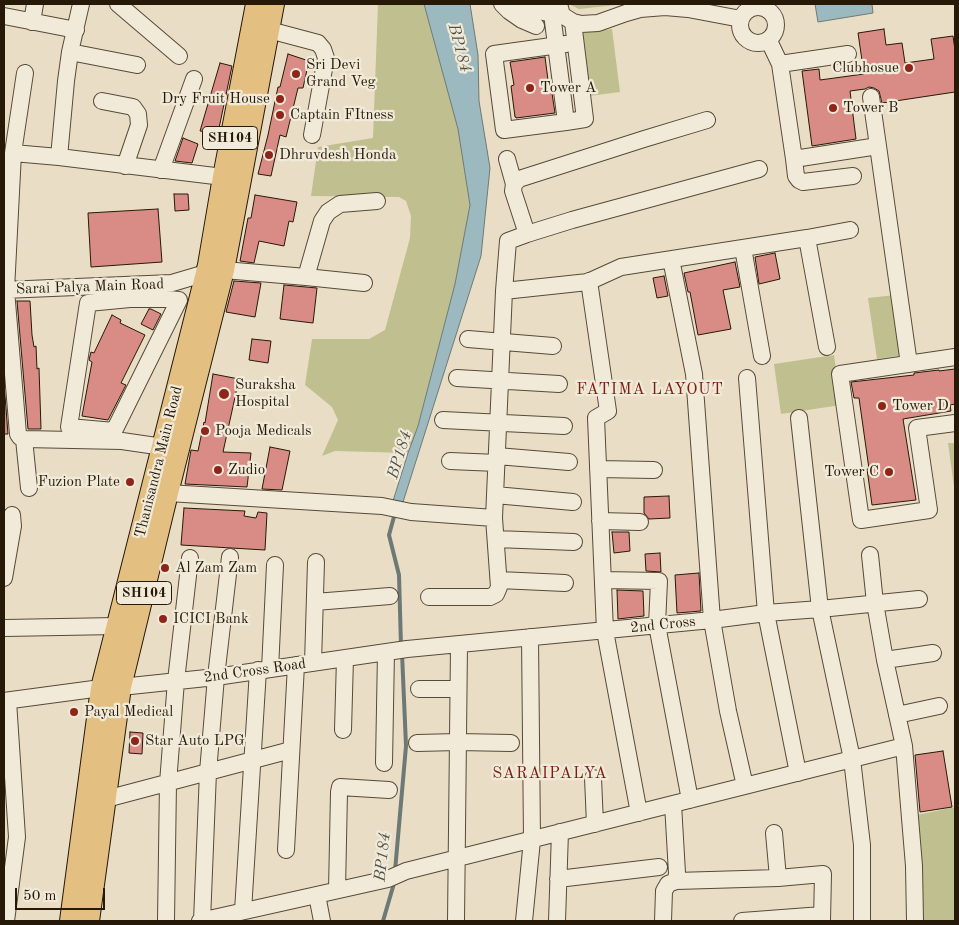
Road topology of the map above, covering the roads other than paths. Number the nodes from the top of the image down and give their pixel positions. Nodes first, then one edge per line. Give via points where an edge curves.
1 (36, 4) edge
2 (81, 4) edge
3 (118, 4) edge
4 (256, 4) edge
5 (274, 4) edge
6 (502, 4) edge
7 (521, 4) edge
8 (562, 14) edge
9 (4, 16) edge
10 (741, 19) junction
11 (32, 22) junction
12 (536, 26) dead end
13 (76, 30) junction
14 (269, 30) junction
15 (768, 41) junction
16 (576, 43) junction
17 (557, 45) junction
18 (70, 52) junction
19 (848, 54) dead end
20 (179, 56) dead end
21 (780, 64) junction
22 (137, 66) dead end
23 (25, 73) dead end
24 (579, 73) junction
25 (560, 75) junction
26 (194, 79) dead end
27 (871, 97) dead end
28 (102, 101) dead end
29 (707, 120) dead end
30 (566, 122) junction
31 (312, 135) dead end
32 (878, 146) junction
33 (13, 153) junction
34 (59, 157) junction
35 (506, 159) dead end
36 (794, 159) junction
37 (125, 166) junction
38 (759, 168) dead end
39 (161, 170) junction
40 (853, 176) dead end
41 (223, 177) junction
42 (514, 184) junction
43 (377, 201) dead end
44 (850, 230) dead end
45 (527, 234) junction
46 (807, 238) junction
47 (743, 248) junction
48 (671, 259) junction
49 (215, 272) junction
50 (306, 277) junction
51 (589, 281) junction
52 (364, 283) dead end
53 (96, 286) junction
54 (5, 290) edge
55 (170, 291) junction
56 (504, 291) junction
57 (131, 292) junction
58 (94, 303) junction
59 (468, 339) dead end
60 (502, 342) junction
61 (552, 346) dead end
62 (827, 347) dead end
63 (762, 356) dead end
64 (955, 357) edge
65 (909, 364) junction
66 (457, 378) dead end
67 (747, 378) dead end
68 (500, 381) junction
69 (559, 384) dead end
70 (800, 418) dead end
71 (443, 420) dead end
72 (498, 423) junction
73 (955, 423) edge
74 (564, 426) dead end
75 (24, 438) junction
76 (163, 447) junction
77 (497, 459) junction
78 (450, 461) dead end
79 (569, 462) dead end
80 (598, 469) junction
81 (654, 470) dead end
82 (29, 488) dead end
83 (168, 493) junction
84 (495, 495) junction
85 (573, 502) dead end
86 (12, 515) dead end
87 (494, 518) junction
88 (600, 521) junction
89 (640, 522) dead end
90 (496, 539) junction
91 (574, 542) dead end
92 (870, 555) dead end
93 (230, 557) dead end
94 (190, 558) dead end
95 (316, 562) dead end
96 (275, 565) dead end
97 (4, 578) edge
98 (499, 580) junction
99 (602, 580) junction
100 (565, 583) dead end
101 (390, 596) dead end
102 (429, 597) dead end
103 (919, 599) dead end
104 (315, 602) junction
105 (875, 603) junction
106 (820, 609) junction
107 (766, 613) junction
108 (712, 620) junction
109 (657, 625) junction
110 (117, 626) junction
111 (4, 628) edge
112 (604, 631) junction
113 (530, 637) junction
114 (459, 645) junction
115 (396, 650) junction
116 (933, 653) dead end
117 (345, 658) junction
118 (885, 660) junction
119 (313, 663) junction
120 (296, 665) junction
121 (264, 670) junction
122 (216, 677) junction
123 (176, 681) junction
124 (121, 687) junction
125 (101, 688) junction
126 (419, 689) dead end
127 (458, 689) junction
128 (6, 701) edge
129 (939, 706) dead end
130 (897, 715) junction
131 (343, 730) dead end
132 (458, 742) junction
133 (417, 743) dead end
134 (511, 743) dead end
135 (904, 746) junction
136 (291, 750) junction
137 (7, 754) edge
138 (852, 759) junction
139 (252, 761) junction
140 (384, 763) dead end
141 (208, 772) junction
142 (798, 773) junction
143 (593, 778) dead end
144 (168, 783) junction
145 (744, 786) junction
146 (389, 790) dead end
147 (106, 799) junction
148 (690, 800) junction
149 (673, 804) junction
150 (639, 813) junction
151 (595, 824) junction
152 (560, 832) junction
153 (774, 833) dead end
154 (532, 840) junction
155 (286, 850) dead end
156 (457, 858) junction
157 (659, 867) dead end
158 (778, 878) junction
159 (558, 879) junction
160 (676, 881) junction
161 (337, 890) junction
162 (317, 895) junction
163 (243, 912) junction
164 (262, 914) edge
165 (822, 918) edge
166 (221, 919) edge
167 (6, 921) edge
168 (70, 921) edge
169 (89, 921) edge
170 (166, 921) edge
171 (201, 921) edge
172 (322, 921) edge
173 (456, 921) edge
174 (524, 921) edge
175 (557, 921) edge
176 (658, 921) edge
177 (742, 921) edge
178 (862, 921) edge
179 (915, 921) edge

1 - 11 street
2 - 13 street
3 - 20 street
4 - 41 main road, Thanisandra Main Road / SH104
5 - 14 main road, Thanisandra Main Road / SH104
6 - 12 street via 522,20
7 - 8 street via 538,11
8 - 10 street via 590,24 640,9 665,6
8 - 16 street
8 - 17 street
9 - 11 street
10 - 15 street via 740,30 747,40 757,44
10 - 15 street via 753,8 770,11 777,26
11 - 13 street
13 - 18 street
14 - 31 street via 318,43 323,49 326,58
14 - 49 main road, Thanisandra Main Road / SH104
15 - 21 street
16 - 17 street
16 - 24 street
17 - 25 street
17 - 30 street via 494,54 504,130
18 - 22 street
18 - 34 street
19 - 21 street
21 - 36 street
23 - 33 street
24 - 25 street
24 - 30 street via 585,119
25 - 30 street
26 - 39 street
27 - 32 street
28 - 37 street via 133,107 138,114 139,125
29 - 42 street via 519,179
32 - 36 street
32 - 65 street
33 - 34 street
33 - 54 street
34 - 37 street
35 - 42 street
36 - 40 street via 796,176 803,182
37 - 39 street
38 - 45 street
39 - 41 street
41 - 49 main road, Thanisandra Main Road / SH104 via 208,265
42 - 45 street via 513,191
43 - 50 street via 340,204 328,212 322,221
44 - 46 street
45 - 56 street via 508,241
46 - 47 street
46 - 62 street
47 - 48 street
47 - 63 street
48 - 51 street via 621,267
48 - 108 street via 694,374
49 - 50 street
49 - 55 street, Sarai Palya Main Road
49 - 76 main road, Thanisandra Main Road / SH104
49 - 83 main road, Thanisandra Main Road / SH104
50 - 52 street
51 - 56 street
51 - 80 street via 608,412 596,418
53 - 54 street, Sarai Palya Main Road
53 - 57 street, Sarai Palya Main Road
53 - 58 street
54 - 75 street via 18,434
55 - 57 street, Sarai Palya Main Road
55 - 58 street via 179,300 114,431 69,427 88,303
56 - 60 street
57 - 58 street
59 - 60 street
60 - 61 street
60 - 68 street
64 - 65 street
65 - 73 street via 840,374 861,520 929,510 917,428
66 - 68 street
67 - 107 street
68 - 69 street
68 - 72 street
70 - 106 street
71 - 72 street
72 - 74 street
72 - 77 street
75 - 76 street via 122,441
75 - 82 street
76 - 110 main road, Thanisandra Main Road / SH104
77 - 78 street
77 - 79 street
77 - 84 street
80 - 81 street
80 - 88 street
83 - 87 street via 382,506 411,512
83 - 124 main road, Thanisandra Main Road / SH104
84 - 85 street
84 - 87 street
86 - 97 street
87 - 90 street
88 - 89 street
88 - 99 street
90 - 91 street
90 - 98 street
92 - 105 street
93 - 122 street
94 - 123 street
95 - 104 street
96 - 121 street
98 - 100 street
98 - 102 street via 496,594 490,597
99 - 109 street via 659,582
99 - 112 street
101 - 104 street
103 - 105 street, 2nd Cross
104 - 119 street
105 - 106 street, 2nd Cross
105 - 118 street
106 - 107 street, 2nd Cross
106 - 138 street
107 - 108 street, 2nd Cross
107 - 142 street
108 - 109 street, 2nd Cross
108 - 145 street
109 - 112 street, 2nd Cross
109 - 148 street
110 - 111 street
110 - 125 main road, Thanisandra Main Road / SH104
112 - 113 street, 2nd Cross
112 - 150 street
113 - 114 street, 2nd Cross
113 - 154 street
114 - 115 street, 2nd Cross
114 - 127 street
115 - 117 street, 2nd Cross Road
115 - 140 street
116 - 118 street
117 - 119 street, 2nd Cross Road
117 - 131 street
118 - 130 street
119 - 120 street, 2nd Cross Road
120 - 121 street, 2nd Cross Road
120 - 136 street
121 - 122 street, 2nd Cross Road
121 - 139 street
122 - 123 street, 2nd Cross Road
122 - 141 street
123 - 124 street, 2nd Cross Road
123 - 144 street
124 - 125 street, 2nd Cross Road
124 - 147 main road, Thanisandra Main Road / SH104
125 - 128 street, 2nd Cross Road
125 - 168 main road, Thanisandra Main Road / SH104
126 - 127 street
127 - 132 street
128 - 137 street
129 - 130 street
130 - 135 street
132 - 133 street
132 - 134 street
132 - 156 street
135 - 138 street
135 - 179 street
136 - 139 street
136 - 155 street
137 - 167 street via 17,837
138 - 142 street
138 - 178 street via 862,846
139 - 141 street
139 - 163 street
141 - 144 street
141 - 171 street
142 - 145 street
143 - 151 street
144 - 147 street
144 - 170 street
145 - 148 street
146 - 161 street via 340,787
147 - 169 main road, Thanisandra Main Road / SH104
148 - 149 street
149 - 150 street
149 - 160 street
150 - 151 street
151 - 152 street
152 - 154 street
152 - 159 street
153 - 158 street
154 - 156 street
154 - 174 street
156 - 161 street via 388,879
156 - 173 street
157 - 159 street
158 - 160 street
158 - 165 street via 823,874
159 - 175 street
160 - 176 street via 668,884 664,891
161 - 162 street
162 - 164 street
162 - 172 street
163 - 164 street
163 - 166 street
165 - 177 street
166 - 171 street

